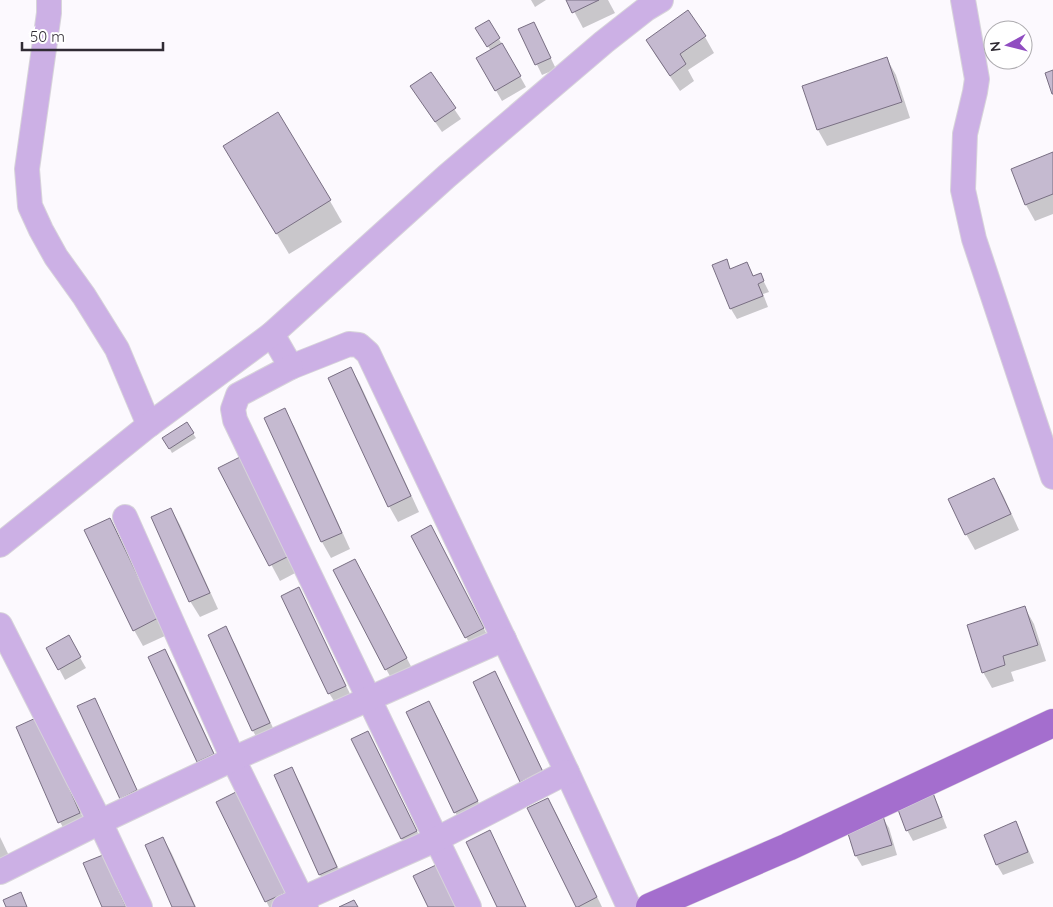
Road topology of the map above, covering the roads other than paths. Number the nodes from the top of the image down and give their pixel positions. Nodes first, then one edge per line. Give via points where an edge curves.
1 (49, 0) edge
2 (661, 0) edge
3 (963, 0) edge
4 (272, 334) junction
5 (291, 367) junction
6 (149, 425) junction
7 (1053, 477) edge
8 (125, 517) dead end
9 (0, 546) edge
10 (0, 625) edge
11 (504, 639) junction
12 (368, 699) junction
13 (1053, 723) edge
14 (233, 759) junction
15 (567, 772) junction
16 (100, 822) junction
17 (437, 839) junction
18 (0, 872) edge
19 (297, 904) edge
20 (140, 907) edge
21 (469, 907) edge
22 (629, 907) edge
23 (650, 907) edge

1 - 6 street via 26,169 30,206 56,257 116,348
2 - 4 street via 604,42 454,170
3 - 7 street via 977,79 965,134 963,190 974,240
4 - 5 street
4 - 6 street
5 - 11 street via 349,344 360,345 368,353
5 - 12 street via 238,395 233,409 235,420
6 - 9 street
8 - 14 street
10 - 16 street
11 - 12 street
11 - 15 street
12 - 14 street
12 - 17 street
13 - 23 main road via 788,847
14 - 16 street
14 - 19 street
15 - 17 street
15 - 22 street
16 - 18 street
16 - 20 street
17 - 19 street
17 - 21 street

